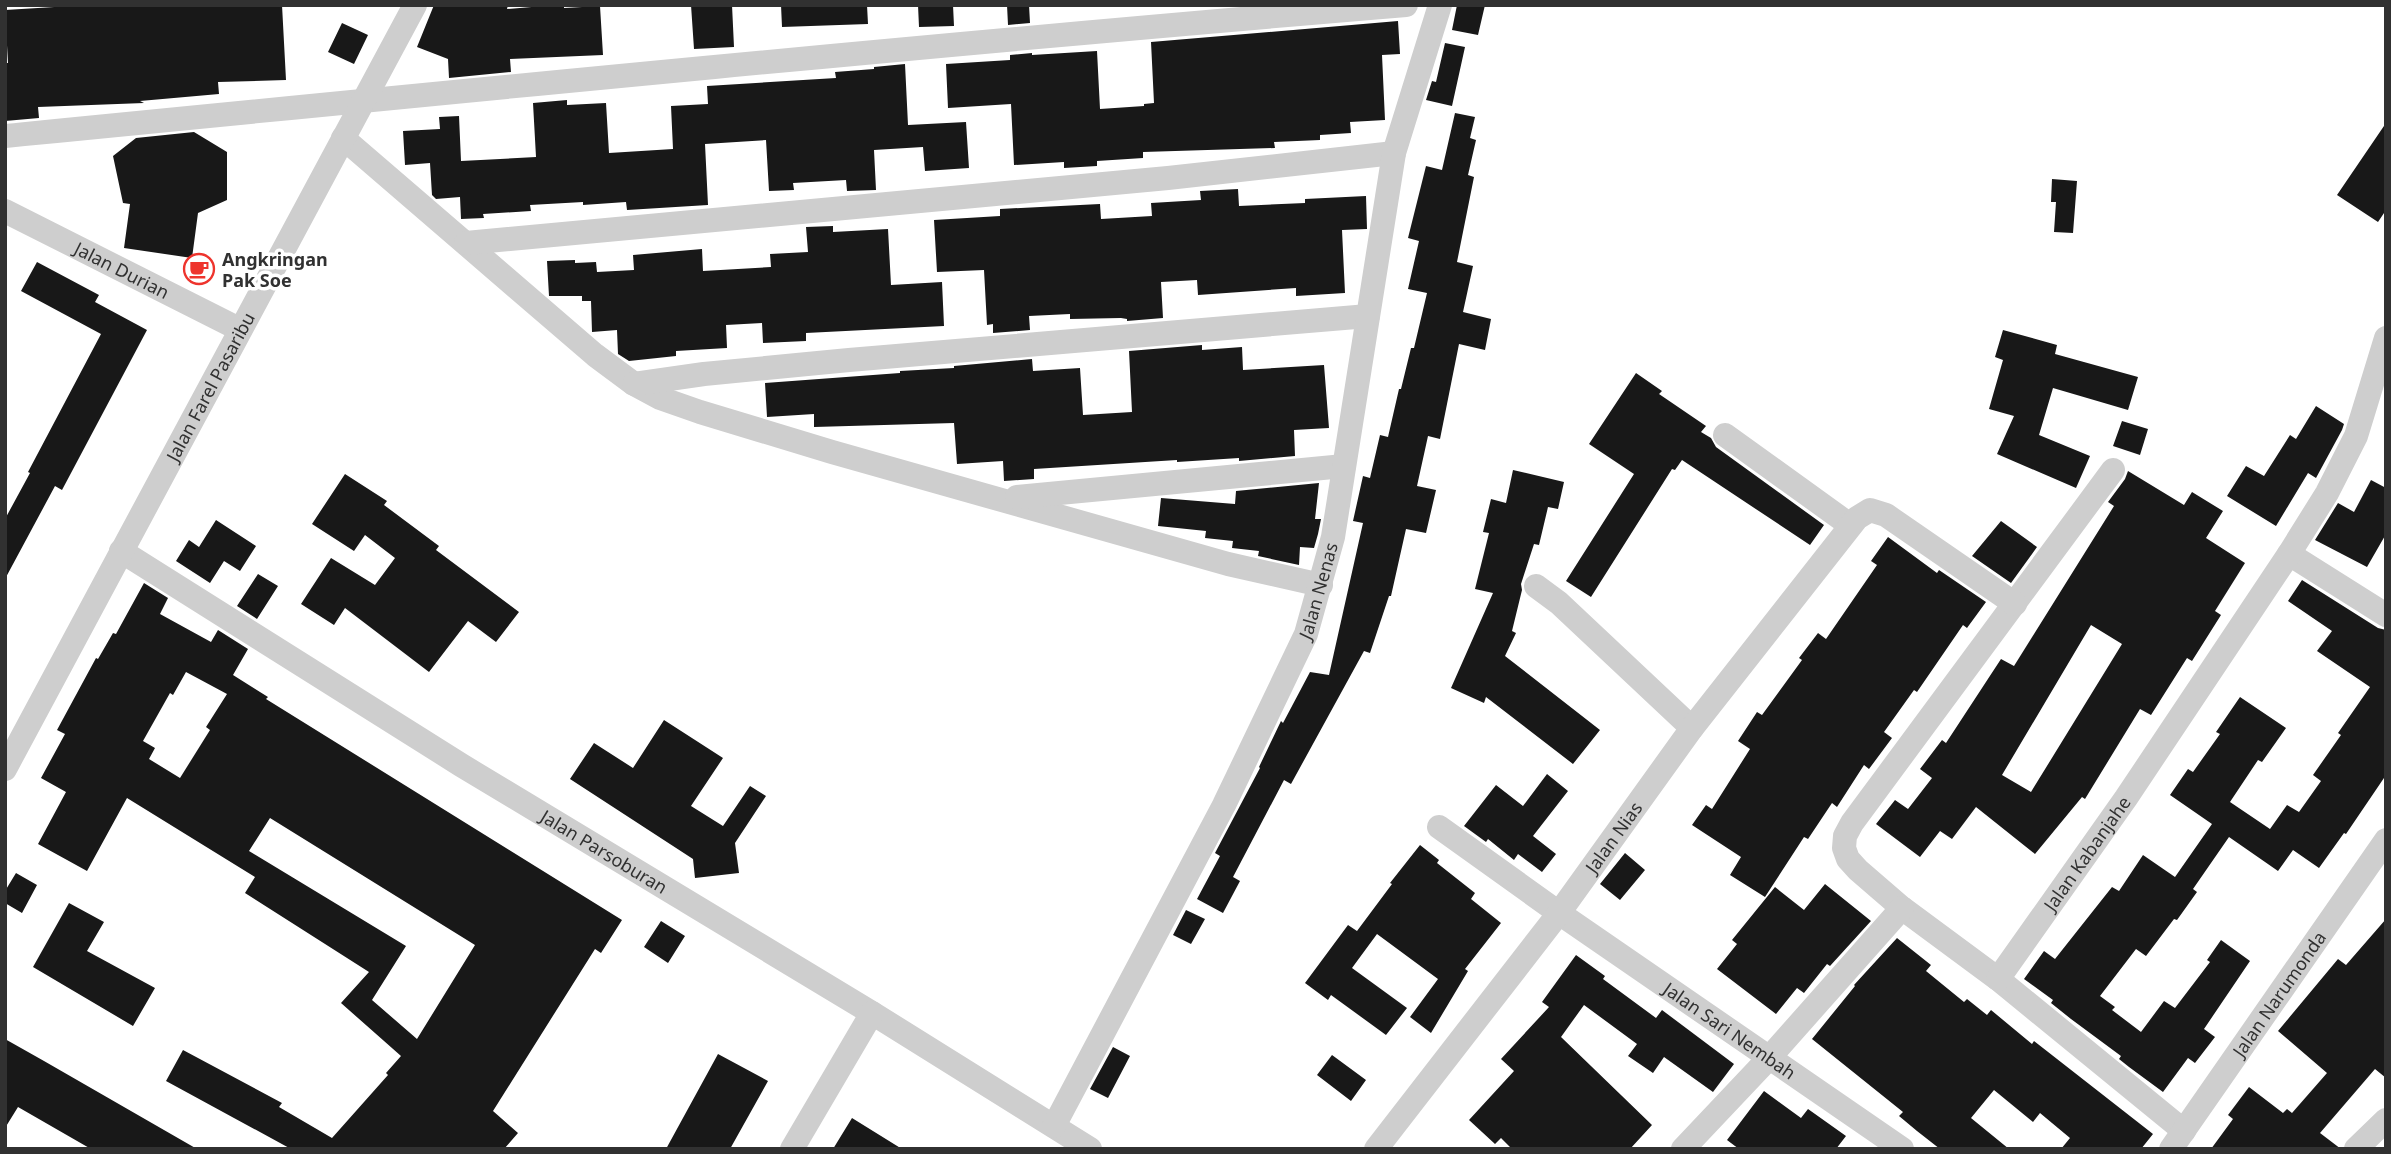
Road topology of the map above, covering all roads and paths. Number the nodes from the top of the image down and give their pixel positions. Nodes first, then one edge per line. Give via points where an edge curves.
1 (415, 5) edge
2 (1406, 5) edge
3 (1440, 5) edge
4 (363, 100) junction
5 (5, 136) edge
6 (343, 138) junction
7 (1394, 153) junction
8 (5, 211) edge
9 (466, 243) junction
10 (1368, 316) junction
11 (239, 329) junction
12 (2386, 338) edge
13 (634, 384) junction
14 (1725, 435) dead end
15 (1344, 466) junction
16 (2113, 470) dead end
17 (1003, 498) junction
18 (1850, 526) junction
19 (121, 551) junction
20 (2289, 554) junction
21 (1321, 585) junction
22 (1536, 586) dead end
23 (2015, 604) junction
24 (2386, 615) edge
25 (1692, 728) junction
26 (5, 769) edge
27 (1439, 827) dead end
28 (2386, 840) edge
29 (1902, 908) junction
30 (1559, 913) junction
31 (1998, 979) junction
32 (872, 1013) junction
33 (1769, 1058) junction
34 (2386, 1119) edge
35 (1054, 1126) junction
36 (2177, 1140) edge
37 (792, 1149) edge
38 (1090, 1149) edge
39 (1377, 1149) edge
40 (1683, 1149) edge
41 (1902, 1149) edge
42 (2356, 1149) edge

1 - 4 street, Jalan Farel Pasaribu
2 - 4 street
3 - 7 street, Jalan Nenas
4 - 5 street
4 - 6 street, Jalan Farel Pasaribu
6 - 9 street
6 - 11 street, Jalan Farel Pasaribu
7 - 9 street
7 - 10 street, Jalan Nenas
8 - 11 street, Jalan Durian
9 - 13 street
10 - 13 street
10 - 15 street, Jalan Nenas
11 - 19 street, Jalan Farel Pasaribu
12 - 20 street, Jalan Kabanjahe via 2356,436
13 - 17 street via 700,412
14 - 18 street
15 - 17 street
15 - 21 street, Jalan Nenas
16 - 23 street
17 - 21 street via 1228,564
18 - 23 street via 1870,510 1886,515
18 - 25 street, Jalan Nias
19 - 26 street, Jalan Farel Pasaribu
19 - 32 street, Jalan Parsoburan via 461,765
20 - 24 street
20 - 31 street, Jalan Kabanjahe
21 - 35 street, Jalan Nenas via 1306,634 1230,792
22 - 25 street
23 - 29 street via 1845,836 1847,859
25 - 30 street, Jalan Nias
27 - 30 street, Jalan Sari Nembah
28 - 36 street, Jalan Narumonda
29 - 31 street
29 - 33 street
30 - 33 street, Jalan Sari Nembah
30 - 39 street, Jalan Nias
31 - 36 street
32 - 35 street, Jalan Parsoburan
32 - 37 street
33 - 40 street
33 - 41 street, Jalan Sari Nembah
34 - 42 street
35 - 38 street, Jalan Parsoburan

